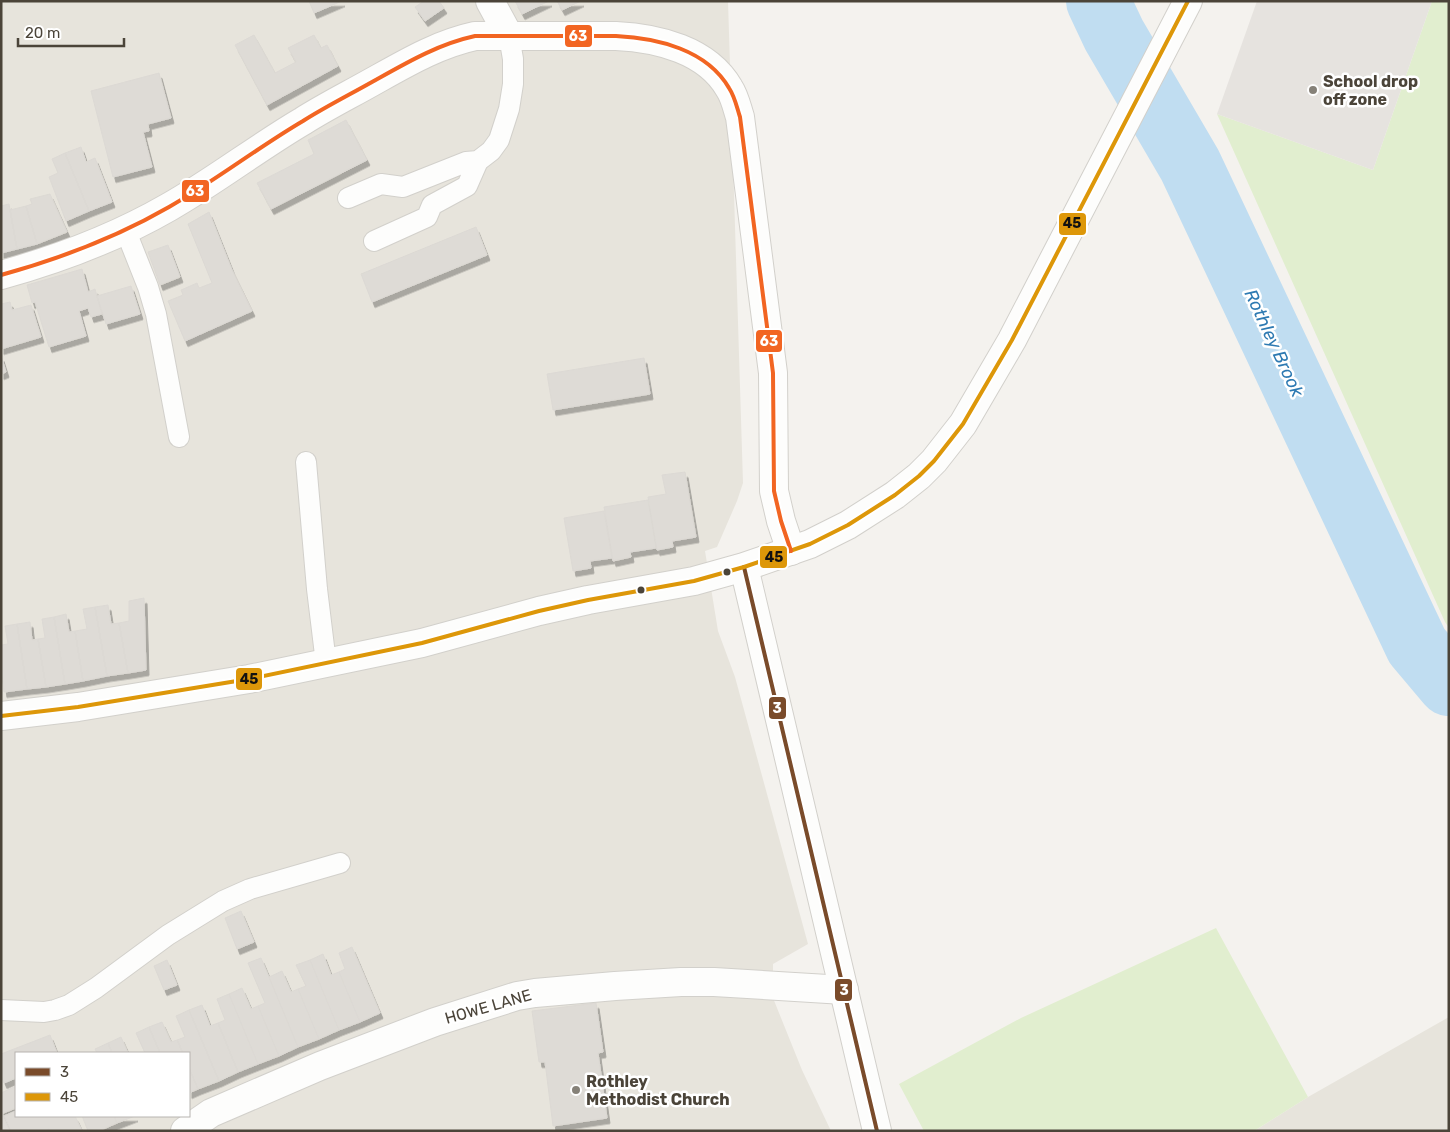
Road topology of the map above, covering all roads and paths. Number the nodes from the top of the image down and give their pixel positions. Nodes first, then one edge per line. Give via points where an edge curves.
1 (490, 1) edge
2 (1188, 1) edge
3 (509, 36) junction
4 (478, 161) junction
5 (348, 198) dead end
6 (125, 230) junction
7 (374, 241) dead end
8 (1, 275) edge
9 (179, 437) dead end
10 (306, 462) dead end
11 (791, 551) junction
12 (744, 567) junction
13 (326, 663) junction
14 (1, 716) edge
15 (340, 863) dead end
16 (844, 990) junction
17 (1, 1010) edge
18 (185, 1131) edge
19 (877, 1131) edge

1 - 3 street
2 - 11 street via 1012,340 963,424 919,476 895,495 848,525
3 - 4 lane via 513,59 509,109 498,140 491,151
3 - 6 street via 476,36 430,50 302,121 169,207
3 - 11 street via 616,36 654,41 691,53 720,74 730,89 745,146 773,373 774,491
4 - 5 lane via 466,162 403,188 381,184
4 - 7 lane via 467,186 432,205 427,217
6 - 8 street via 31,267
6 - 9 lane via 156,314
10 - 13 lane
11 - 12 street
12 - 13 street via 694,581 539,611 422,643
12 - 16 street
13 - 14 street via 87,705
15 - 17 lane via 250,889 223,901 168,935 69,1005 44,1012
16 - 18 street, HOWE LANE via 681,982 517,996 434,1022 320,1066 211,1113
16 - 19 street

